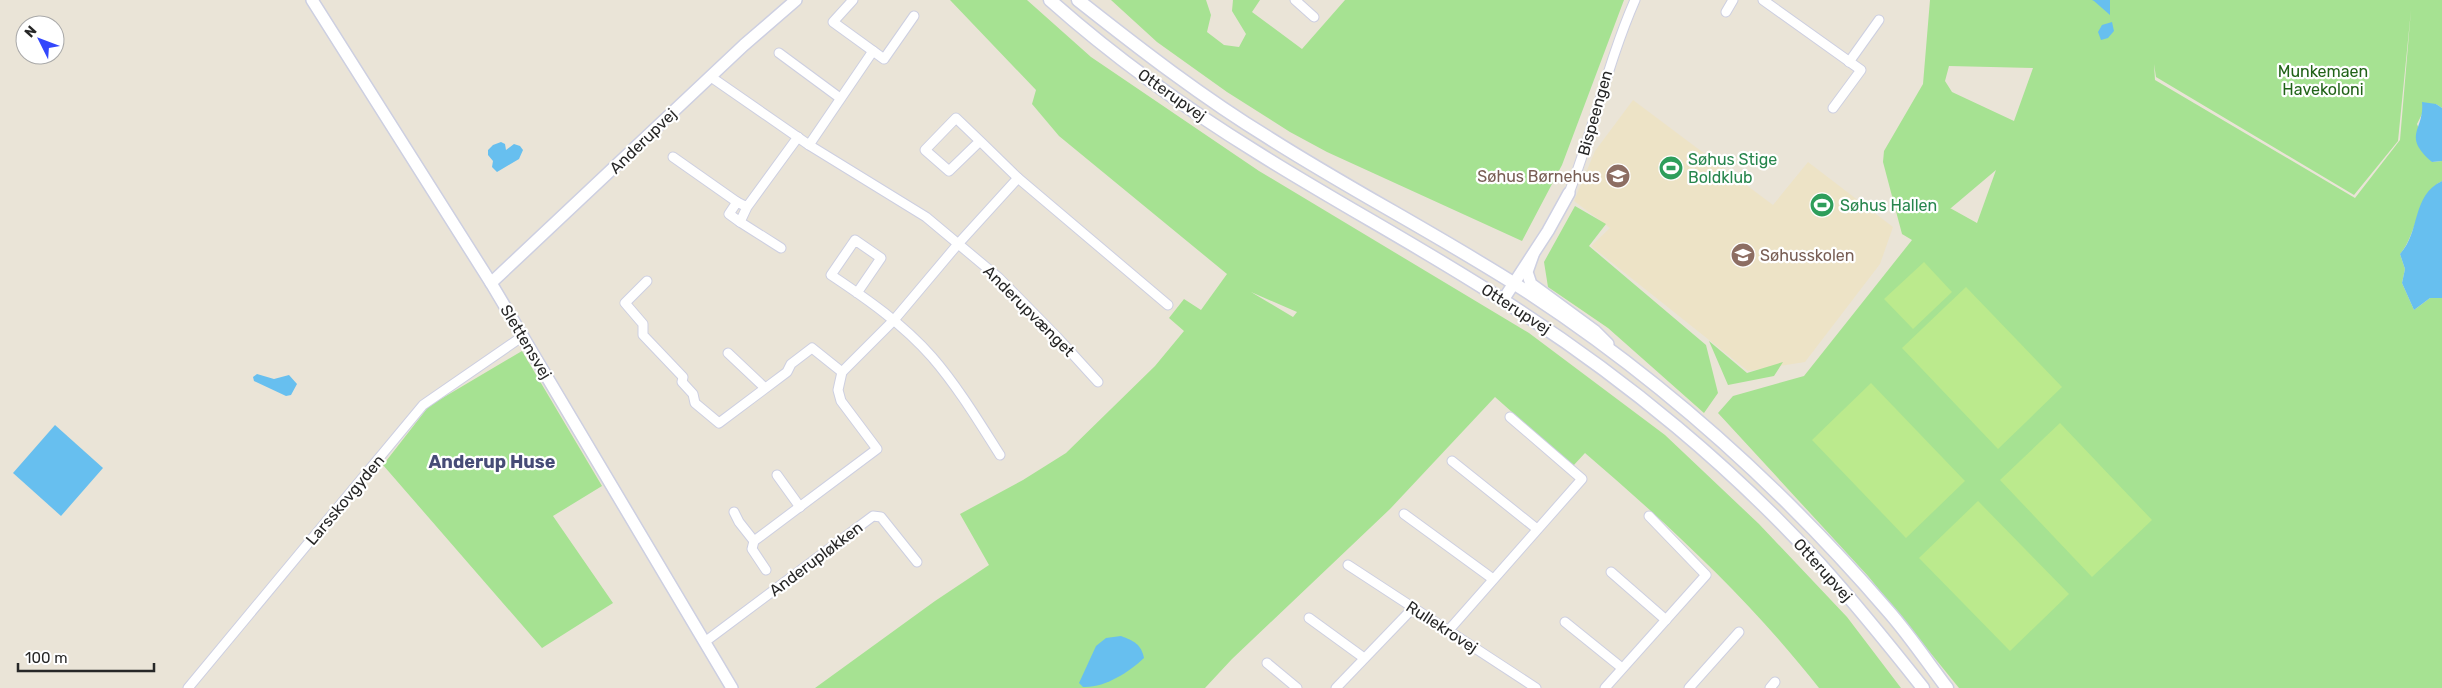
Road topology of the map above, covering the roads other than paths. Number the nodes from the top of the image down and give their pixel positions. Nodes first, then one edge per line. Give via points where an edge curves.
1 (312, 0) edge
2 (796, 0) edge
3 (853, 0) edge
4 (1050, 0) edge
5 (1078, 0) edge
6 (1294, 0) edge
7 (1635, 0) edge
8 (1733, 0) edge
9 (1763, 0) edge
10 (1726, 12) dead end
11 (914, 16) dead end
12 (1314, 17) dead end
13 (1879, 20) dead end
14 (873, 51) junction
15 (779, 53) dead end
16 (1849, 62) junction
17 (711, 77) junction
18 (840, 98) junction
19 (1833, 108) dead end
20 (798, 137) junction
21 (980, 141) junction
22 (809, 145) junction
23 (673, 157) dead end
24 (1018, 178) junction
25 (1569, 193) joint
26 (736, 202) junction
27 (747, 207) junction
28 (740, 222) junction
29 (958, 244) junction
30 (781, 248) dead end
31 (1533, 255) junction
32 (647, 281) dead end
33 (491, 283) junction
34 (1514, 284) junction
35 (857, 292) junction
36 (1503, 300) junction
37 (1168, 305) dead end
38 (894, 320) junction
39 (523, 336) junction
40 (728, 353) dead end
41 (1634, 370) junction
42 (842, 372) junction
43 (1098, 382) dead end
44 (764, 387) junction
45 (1510, 417) dead end
46 (1000, 455) dead end
47 (1452, 461) dead end
48 (777, 475) dead end
49 (800, 507) junction
50 (734, 512) dead end
51 (1404, 514) dead end
52 (1650, 516) dead end
53 (1537, 529) junction
54 (754, 541) junction
55 (917, 562) dead end
56 (1348, 565) dead end
57 (766, 570) dead end
58 (1611, 572) dead end
59 (1493, 578) junction
60 (1413, 608) junction
61 (1309, 618) dead end
62 (1666, 620) junction
63 (1565, 622) dead end
64 (1448, 631) junction
65 (1739, 632) dead end
66 (706, 642) junction
67 (1364, 658) junction
68 (1267, 663) dead end
69 (1622, 668) junction
70 (1530, 686) edge
71 (188, 688) edge
72 (732, 688) edge
73 (1297, 688) edge
74 (1336, 688) edge
75 (1605, 688) edge
76 (1689, 688) edge
77 (1923, 688) edge
78 (1947, 688) edge

1 - 33 street, Slettensvej
2 - 17 street, Anderupvej
3 - 14 street via 833,22
4 - 36 main road, Otterupvej via 1129,66 1258,154
5 - 34 main road, Otterupvej via 1142,51 1268,138
6 - 12 street
7 - 25 street, Bispeengen via 1617,41 1586,149
8 - 10 street
9 - 16 street
11 - 14 street via 884,59
13 - 16 street
14 - 18 street
15 - 18 street
16 - 19 street via 1861,70
17 - 20 street, Anderupvænget
17 - 33 street, Anderupvej
18 - 22 street
20 - 22 street, Anderupvænget
20 - 27 street
21 - 21 street via 956,118 925,150 949,171
21 - 24 street
22 - 29 street, Anderupvænget via 893,195
23 - 26 street
24 - 29 street
24 - 37 street
25 - 31 street, Bispeengen
26 - 27 street
26 - 28 street via 729,214
27 - 28 street
28 - 30 street
29 - 38 street
29 - 43 street, Anderupvænget via 1005,284
31 - 34 street, Bispeengen
31 - 41 street via 1527,272 1531,284 1595,331
32 - 44 street via 625,304 642,324 643,335 683,377 682,382 693,394 695,404 719,423
33 - 39 street, Slettensvej
34 - 36 street, Bispeengen
34 - 41 main road, Otterupvej via 1584,331
35 - 35 street via 831,275 855,240 881,258
35 - 38 street
36 - 77 main road, Otterupvej via 1574,348 1705,452 1817,561
38 - 42 street
38 - 46 street via 932,357
39 - 66 street, Slettensvej
39 - 71 street, Larsskovgyden via 423,405
40 - 44 street
41 - 78 main road, Otterupvej via 1717,438 1831,547 1891,614
42 - 44 street via 812,348
42 - 49 street via 838,390 841,401 877,449
45 - 53 street via 1582,479
47 - 53 street
48 - 49 street
49 - 54 street
50 - 54 street
51 - 59 street
52 - 62 street via 1706,575
53 - 59 street
54 - 57 street via 752,549
55 - 66 street, Anderupløkken via 881,517 873,516
56 - 60 street, Rullekrovej
58 - 62 street
59 - 64 street
60 - 64 street, Rullekrovej
60 - 67 street
61 - 67 street
62 - 69 street
63 - 69 street
64 - 70 street, Rullekrovej
65 - 76 street
66 - 72 street, Slettensvej
67 - 74 street
68 - 73 street
69 - 75 street

